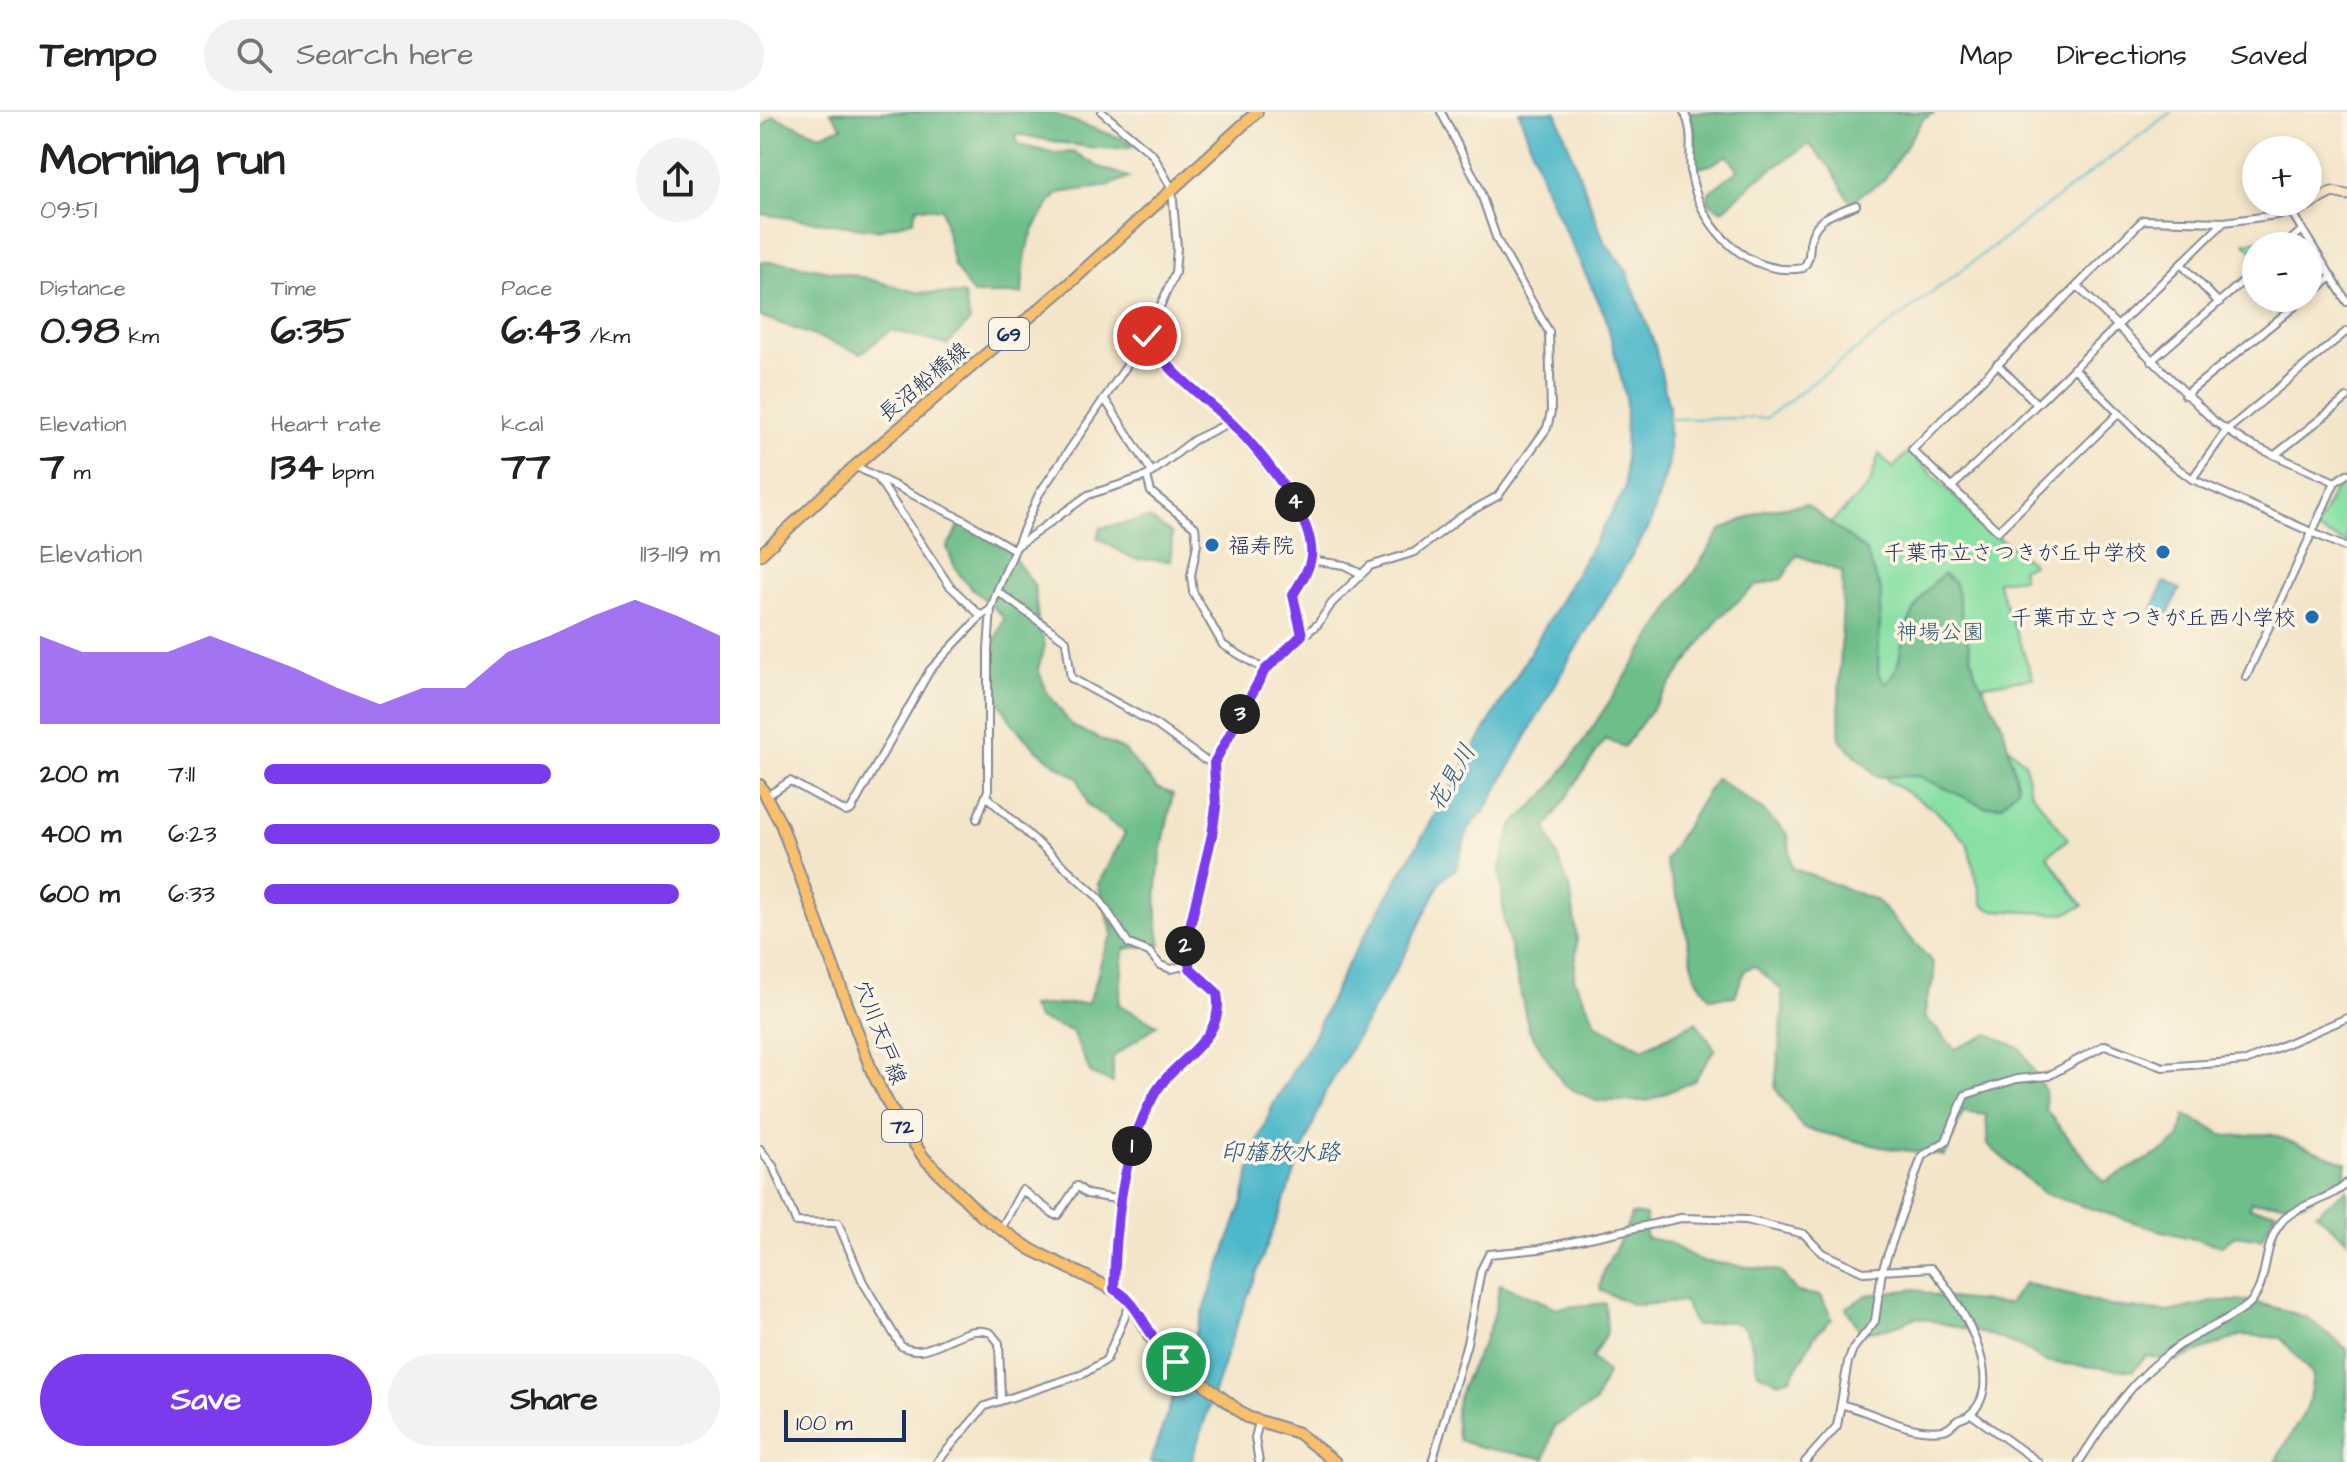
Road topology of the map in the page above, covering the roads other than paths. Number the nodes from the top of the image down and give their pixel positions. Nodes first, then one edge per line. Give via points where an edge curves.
1 (1102, 112) edge
2 (1257, 112) edge
3 (1441, 112) edge
4 (1684, 112) edge
5 (1172, 189) junction
6 (2347, 195) edge
7 (2322, 197) edge
8 (1856, 205) dead end
9 (2269, 216) edge
10 (2294, 216) edge
11 (2224, 222) junction
12 (2301, 231) joint
13 (2181, 264) junction
14 (2332, 277) junction
15 (2242, 282) edge
16 (2322, 285) edge
17 (2077, 286) junction
18 (2347, 302) edge
19 (2219, 303) junction
20 (2288, 312) edge
21 (2116, 327) junction
22 (2347, 331) edge
23 (1147, 336) junction
24 (2151, 361) junction
25 (1997, 364) junction
26 (2074, 368) junction
27 (2185, 395) junction
28 (2347, 398) edge
29 (1106, 401) junction
30 (2037, 404) junction
31 (2119, 413) junction
32 (1231, 422) junction
33 (2226, 431) junction
34 (2275, 455) junction
35 (855, 466) junction
36 (1150, 474) junction
37 (2347, 474) edge
38 (877, 477) junction
39 (2192, 479) junction
40 (2335, 482) junction
41 (1951, 488) junction
42 (2312, 531) junction
43 (2347, 548) edge
44 (1013, 549) junction
45 (760, 555) edge
46 (1310, 560) junction
47 (1361, 574) junction
48 (997, 591) junction
49 (991, 609) junction
50 (981, 616) junction
51 (1302, 635) junction
52 (1265, 670) junction
53 (2246, 677) dead end
54 (1214, 763) junction
55 (760, 785) edge
56 (767, 796) junction
57 (986, 796) junction
58 (977, 819) dead end
59 (1188, 965) junction
60 (2347, 1018) edge
61 (760, 1149) edge
62 (2347, 1183) edge
63 (1121, 1200) junction
64 (1000, 1231) junction
65 (1882, 1271) junction
66 (1114, 1289) junction
67 (1131, 1301) junction
68 (1001, 1400) junction
69 (1843, 1405) junction
70 (1971, 1414) junction
71 (1259, 1422) junction
72 (937, 1462) edge
73 (1259, 1462) edge
74 (1335, 1462) edge
75 (1432, 1462) edge
76 (1805, 1462) edge
77 (2038, 1462) edge
78 (2079, 1462) edge

1 - 5 street via 1153,155
2 - 5 main road, 長沼船橋線 / 69
3 - 47 street via 1478,185 1497,240 1549,332 1551,412 1542,439 1498,496 1415,552 1378,562
4 - 8 street via 1700,204 1724,238 1748,258 1780,270 1803,268 1821,219
5 - 23 street via 1175,273
5 - 35 main road, 長沼船橋線 / 69
6 - 7 street via 2332,192
9 - 11 street
10 - 12 street
11 - 13 street
11 - 17 street via 2143,220
12 - 14 street
13 - 19 street
13 - 21 street
14 - 16 street
14 - 18 street
15 - 19 street
17 - 21 street
17 - 25 street
19 - 24 street
20 - 27 street
21 - 24 street
21 - 26 street
22 - 33 street
23 - 29 street
23 - 32 street via 1163,363
24 - 27 street
25 - 30 street
25 - 41 street via 1912,450
26 - 30 street
26 - 31 street
27 - 33 street
28 - 34 street
29 - 36 street
29 - 44 street via 1039,494
30 - 41 street
31 - 39 street
31 - 41 street via 1998,531
32 - 36 street via 1194,440
32 - 46 street via 1299,508 1311,545
33 - 34 street
33 - 39 street
34 - 40 street
35 - 38 street
35 - 45 main road, 長沼船橋線 / 69
36 - 44 street via 1088,495
36 - 52 street via 1151,492 1195,527 1191,583 1223,645
37 - 40 street
38 - 44 street
38 - 50 street via 949,585
39 - 42 street
40 - 42 street
42 - 43 street
42 - 53 street
44 - 48 street
46 - 47 street via 1344,565
46 - 51 street via 1293,595
47 - 51 street
48 - 49 street
48 - 54 street via 1066,641 1071,678 1131,709
49 - 50 street
49 - 57 street
50 - 56 street via 930,670 851,810 790,781
51 - 52 street
52 - 54 street
54 - 59 street via 1216,807 1185,947
55 - 56 main road, 穴川天戸線 / 72
56 - 64 main road, 穴川天戸線 / 72 via 883,1095 939,1176
57 - 58 street
57 - 59 street via 1098,897 1129,944 1171,969
59 - 63 street via 1217,993 1216,1026 1156,1090 1134,1139
60 - 65 street via 2246,1061 2163,1067 2105,1045 2048,1076 1965,1095 1946,1141 1922,1156
61 - 68 street via 779,1178 796,1222 838,1223 863,1282 901,1346 919,1351 973,1330 991,1333 999,1343
62 - 78 street via 2331,1197 2283,1220 2269,1244 2257,1292 2247,1305 2178,1345 2145,1372 2108,1414
63 - 64 street via 1087,1194 1077,1186 1055,1215 1022,1190
63 - 66 street
64 - 66 main road, 穴川天戸線 / 72
65 - 69 street via 1875,1321 1848,1362
65 - 70 street via 1931,1268 1946,1283 1983,1358 1983,1386
65 - 75 street via 1863,1272 1822,1253 1804,1234 1746,1220 1681,1218 1539,1249 1489,1254
66 - 67 main road, 穴川天戸線 / 72
67 - 68 street via 1114,1346 1096,1368
67 - 71 main road, 穴川天戸線 / 72 via 1156,1345
68 - 72 street via 985,1406
69 - 70 street via 1927,1430 1948,1429
69 - 76 street via 1837,1426
70 - 77 street
71 - 73 street
71 - 74 main road, 72 via 1298,1433

